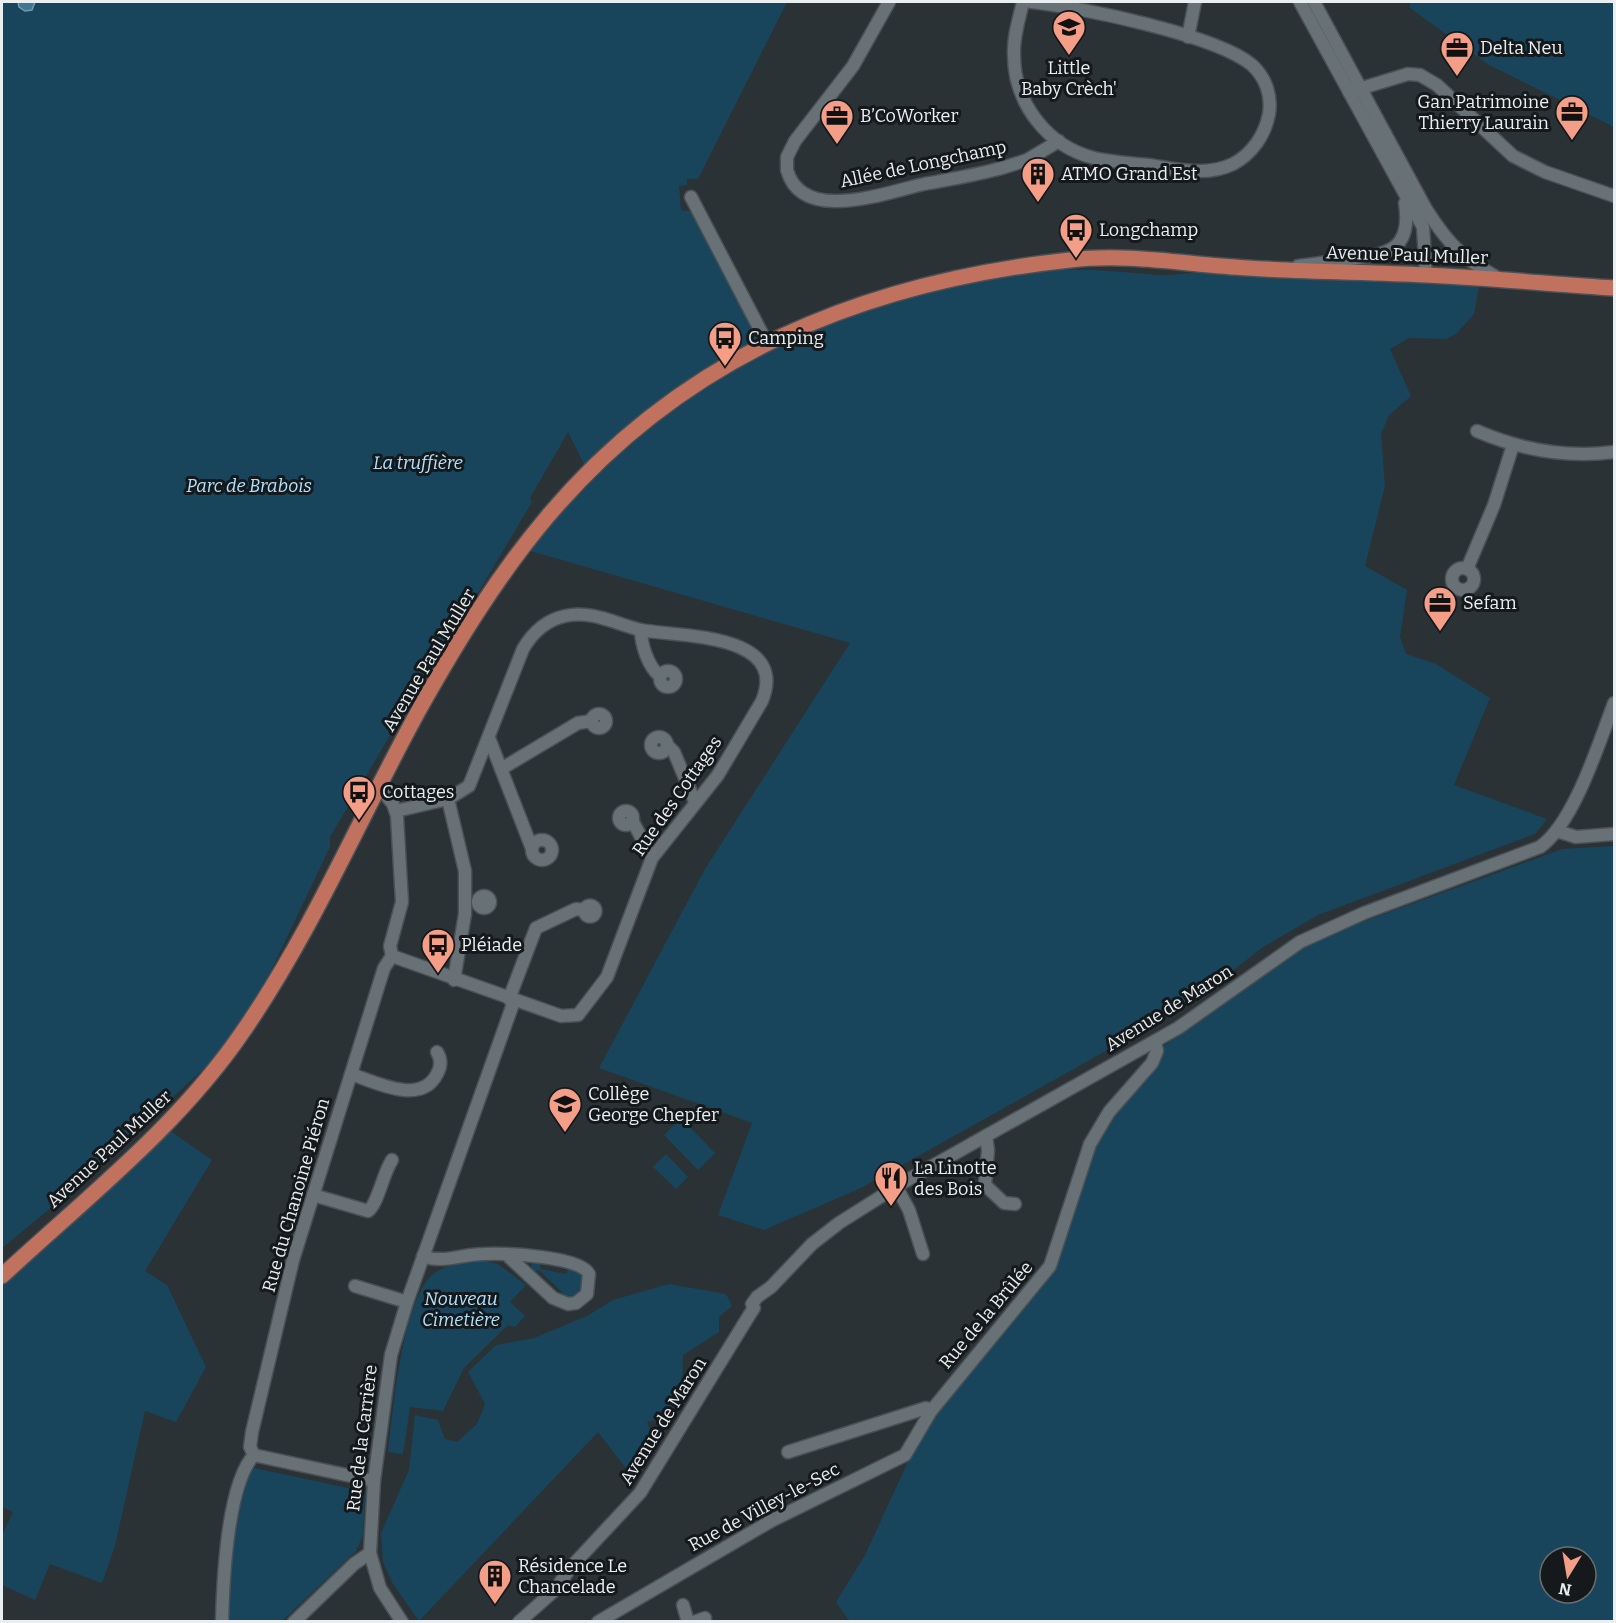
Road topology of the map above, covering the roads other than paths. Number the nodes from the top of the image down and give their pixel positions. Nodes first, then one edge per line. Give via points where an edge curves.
1 (889, 2) edge
2 (1023, 2) edge
3 (1031, 2) edge
4 (1195, 2) edge
5 (1300, 2) edge
6 (1314, 2) edge
7 (1188, 37) junction
8 (1354, 89) junction
9 (1059, 141) junction
10 (1404, 196) junction
11 (1614, 196) edge
12 (691, 197) dead end
13 (1426, 209) junction
14 (1270, 270) junction
15 (1426, 275) junction
16 (1501, 279) junction
17 (1614, 288) edge
18 (767, 343) junction
19 (1477, 431) dead end
20 (1513, 445) junction
21 (1614, 452) edge
22 (1467, 569) dead end
23 (641, 630) junction
24 (660, 676) dead end
25 (1614, 703) edge
26 (592, 722) dead end
27 (489, 738) junction
28 (667, 745) dead end
29 (502, 774) junction
30 (378, 785) junction
31 (448, 799) junction
32 (695, 802) junction
33 (396, 811) junction
34 (632, 820) dead end
35 (1557, 831) junction
36 (1614, 834) edge
37 (531, 846) dead end
38 (651, 858) junction
39 (585, 909) dead end
40 (392, 957) junction
41 (454, 980) junction
42 (511, 1000) junction
43 (1155, 1041) junction
44 (437, 1052) dead end
45 (351, 1074) junction
46 (986, 1136) junction
47 (392, 1160) dead end
48 (896, 1186) junction
49 (313, 1195) junction
50 (1015, 1204) dead end
51 (923, 1254) dead end
52 (423, 1256) junction
53 (508, 1256) junction
54 (2, 1276) edge
55 (356, 1286) dead end
56 (407, 1302) junction
57 (931, 1411) junction
58 (788, 1452) dead end
59 (254, 1455) junction
60 (374, 1481) junction
61 (370, 1553) junction
62 (683, 1605) dead end
63 (222, 1622) edge
64 (294, 1622) edge
65 (402, 1622) edge
66 (519, 1622) edge
67 (598, 1622) edge
68 (688, 1622) edge

1 - 9 street, Allée de Longchamp via 856,61 791,148 787,170 799,189 823,200 863,199 1005,167 1027,160
2 - 9 street via 1014,45 1018,84 1033,117
3 - 7 street
4 - 7 street
5 - 8 street
6 - 8 street
7 - 9 street via 1236,55 1252,66 1268,88 1266,127 1240,159 1223,168 1192,171 1095,158
8 - 10 street
8 - 11 street via 1408,74 1426,78 1513,156 1545,172
8 - 13 street
10 - 14 street via 1407,229 1385,253
10 - 15 street via 1423,227
12 - 18 street
13 - 15 street via 1433,244
13 - 16 street via 1457,252
14 - 15 main road, Avenue Paul Muller
14 - 18 main road, Avenue Paul Muller via 1047,264 989,270 904,289 836,312
15 - 16 main road, Avenue Paul Muller
16 - 17 main road, Avenue Paul Muller
18 - 30 main road, Avenue Paul Muller via 710,376 647,420 550,513 458,643
19 - 20 street
20 - 21 street via 1561,453
20 - 22 street via 1494,505
23 - 24 street via 641,641
23 - 27 street, Rue des Cottages via 579,615 544,624 523,649
23 - 32 street, Rue des Cottages via 729,642 751,655 764,671 766,687 762,701 723,766
25 - 35 street
26 - 29 street via 578,723
27 - 29 street
27 - 31 street, Rue des Cottages via 473,781 461,794
28 - 32 street via 674,752
29 - 37 street
30 - 33 street
30 - 54 main road, Avenue Paul Muller via 276,980 214,1070 155,1136
31 - 33 street, Rue des Cottages
31 - 41 street via 472,906
32 - 38 street, Rue des Cottages
33 - 40 street, Rue du Chanoine Piéron via 402,902 390,949
34 - 38 street
35 - 36 street via 1570,837
35 - 43 street, Avenue de Maron via 1526,854 1309,936
38 - 42 street, Rue des Cottages via 610,971 582,1012 573,1017 561,1016
39 - 42 street, Rue de la Carrière via 576,909 536,928
40 - 41 street, Rue des Cottages
40 - 45 street, Rue du Chanoine Piéron via 384,968
41 - 42 street, Rue des Cottages
42 - 52 street, Rue de la Carrière
43 - 46 street, Avenue de Maron
43 - 57 street, Rue de la Brûlée via 1157,1051 1152,1063 1109,1112 1090,1143 1050,1266
44 - 45 street via 441,1061 438,1072 419,1089 405,1091
45 - 49 street, Rue du Chanoine Piéron
46 - 48 street, Avenue de Maron
46 - 50 street via 985,1185 1004,1203
47 - 49 street via 374,1206 368,1211
48 - 51 street via 909,1210
48 - 66 street, Avenue de Maron via 821,1236 771,1287 758,1308 754,1308 640,1493 571,1567 555,1590
49 - 59 street, Rue du Chanoine Piéron via 288,1278 252,1432 250,1447
52 - 53 street via 441,1260 482,1254
52 - 56 street, Rue de la Carrière
53 - 53 street via 559,1302 576,1303 587,1294 589,1274 581,1265 526,1255
55 - 56 street
56 - 60 street, Rue de la Carrière via 391,1354
57 - 58 street via 926,1408
57 - 67 street, Rue de Villey-le-Sec via 900,1459 771,1521
59 - 60 street
59 - 63 street, Rue du Chanoine Piéron via 244,1469 236,1494 228,1539
60 - 61 street, Rue de la Carrière
61 - 64 street
61 - 65 street, Rue de la Carrière via 380,1588
62 - 68 street

